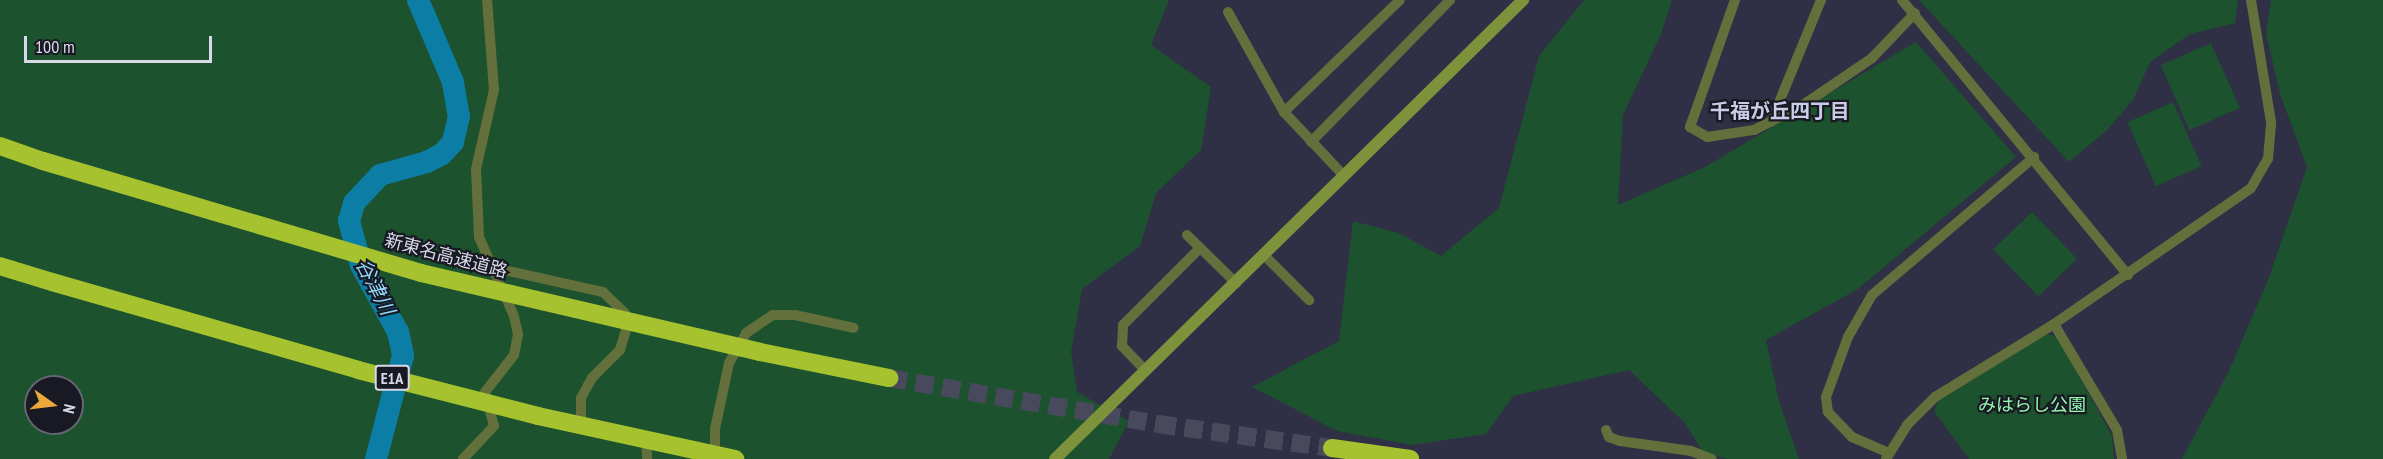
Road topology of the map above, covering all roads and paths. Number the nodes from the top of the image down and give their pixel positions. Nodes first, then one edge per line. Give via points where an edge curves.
1 (488, 0) edge
2 (1400, 0) edge
3 (1450, 0) edge
4 (1523, 0) edge
5 (1735, 0) edge
6 (1821, 0) edge
7 (1902, 0) edge
8 (2251, 0) edge
9 (1228, 12) dead end
10 (1915, 13) junction
11 (1284, 112) junction
12 (1771, 122) junction
13 (1311, 142) junction
14 (0, 146) edge
15 (2034, 158) junction
16 (1344, 176) junction
17 (1187, 235) dead end
18 (1200, 248) junction
19 (1264, 255) junction
20 (0, 266) edge
21 (491, 267) junction
22 (2128, 275) junction
23 (1236, 284) junction
24 (1309, 300) dead end
25 (2054, 324) junction
26 (854, 328) dead end
27 (1146, 371) junction
28 (889, 378) tunnel mouth
29 (1606, 430) dead end
30 (1332, 448) tunnel mouth
31 (1888, 456) edge
32 (463, 459) edge
33 (647, 459) edge
34 (715, 459) edge
35 (735, 459) edge
36 (1055, 459) edge
37 (1410, 459) edge
38 (1713, 459) edge
39 (2122, 459) edge

1 - 21 street via 495,90 477,169 479,237
2 - 11 street
3 - 13 street
4 - 16 street
5 - 12 street via 1690,127 1707,137 1754,130
6 - 12 street
7 - 10 street
8 - 22 street via 2271,122 2268,159 2241,198
9 - 11 street
10 - 12 street via 1872,58
10 - 15 street
11 - 13 street
13 - 16 street
14 - 28 highway, 新東名高速道路, bridge via 421,273
15 - 22 street
15 - 31 street via 1872,295 1848,337 1826,397 1828,412 1852,437
16 - 19 street
17 - 18 street
18 - 23 street
18 - 27 street via 1123,325 1122,346
19 - 23 street
19 - 24 street
20 - 35 highway, E1A, bridge via 358,370
21 - 32 street via 514,316 518,334 514,355 485,392 494,426
21 - 33 street via 603,292 625,312 626,330 620,350 592,378 581,398 581,420 592,427 643,432 648,441
22 - 25 street
23 - 27 street
25 - 31 street via 1935,397 1907,425
25 - 39 street via 2117,430
26 - 34 street via 795,315 773,315 746,333 729,363 715,429
27 - 36 street
29 - 38 street via 1609,437 1620,441 1692,451
30 - 37 highway

